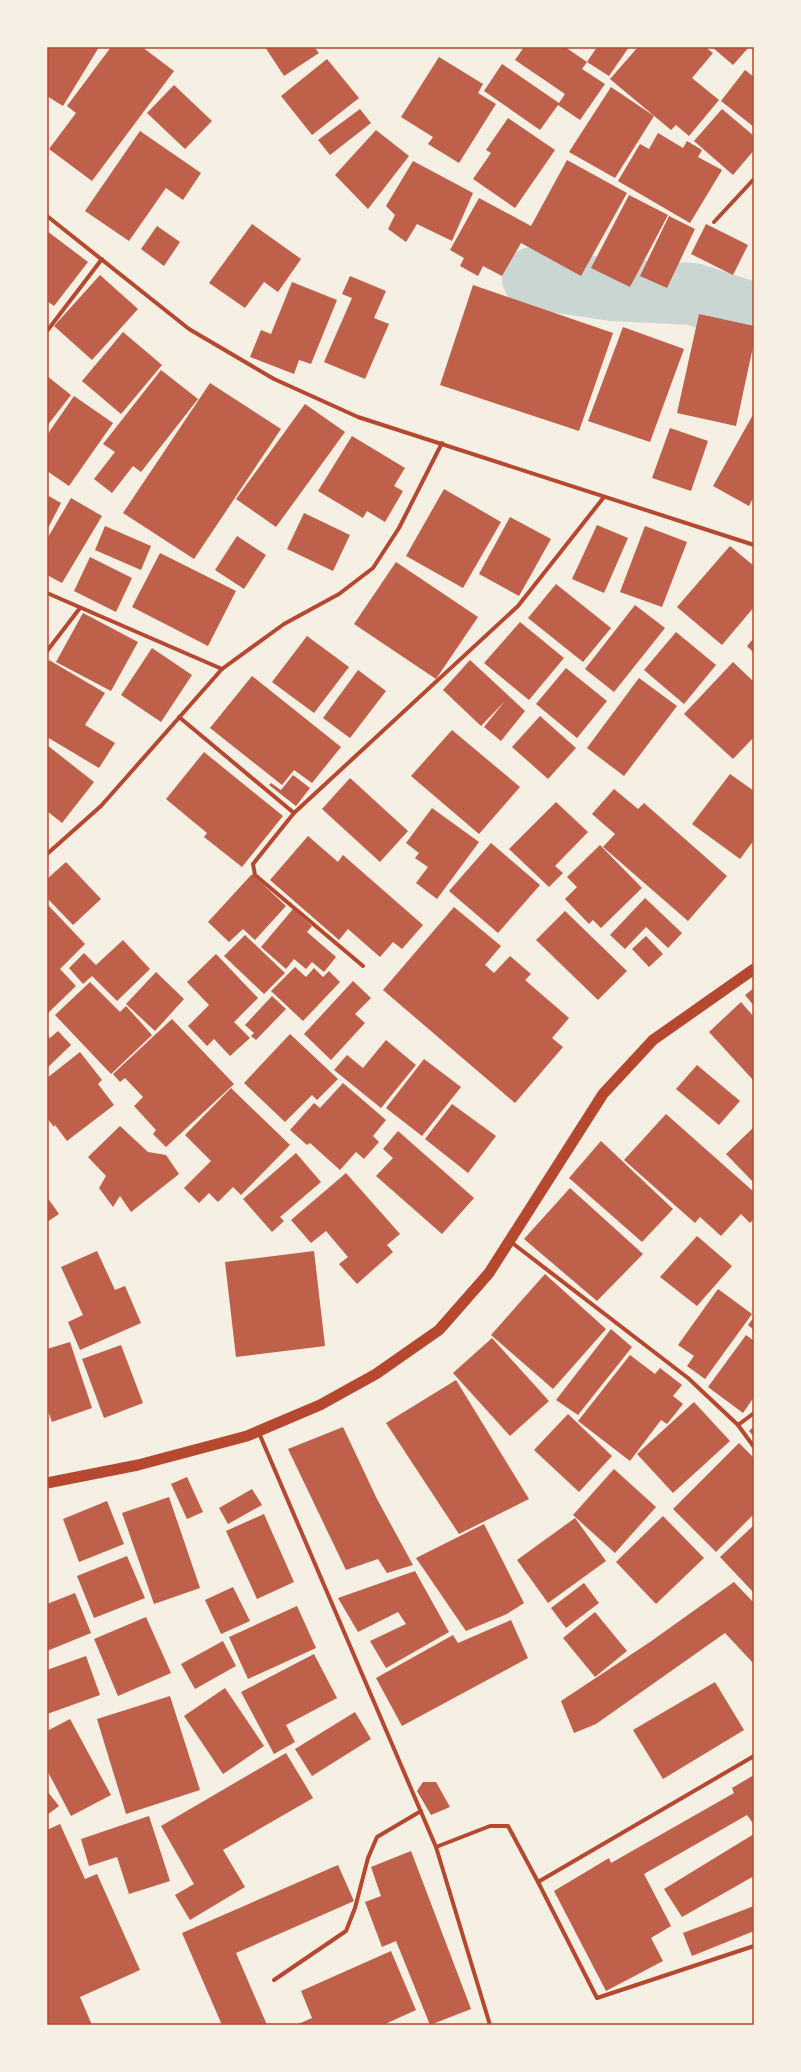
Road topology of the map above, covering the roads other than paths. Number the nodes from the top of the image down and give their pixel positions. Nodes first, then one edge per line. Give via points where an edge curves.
1 (754, 179) edge
2 (47, 216) edge
3 (714, 222) dead end
4 (102, 259) junction
5 (47, 331) edge
6 (442, 443) junction
7 (604, 496) junction
8 (754, 545) edge
9 (47, 593) edge
10 (80, 608) junction
11 (47, 651) edge
12 (222, 669) junction
13 (179, 717) junction
14 (294, 813) junction
15 (47, 854) edge
16 (363, 966) dead end
17 (754, 969) edge
18 (510, 1242) junction
19 (754, 1413) edge
20 (738, 1425) junction
21 (258, 1431) junction
22 (754, 1447) edge
23 (47, 1483) edge
24 (754, 1756) edge
25 (421, 1811) junction
26 (436, 1847) junction
27 (538, 1882) junction
28 (754, 1946) edge
29 (274, 1980) dead end
30 (490, 2025) edge

1 - 3 street
2 - 4 street
4 - 5 street
4 - 6 street via 189,329 274,379 358,417
6 - 7 street
6 - 12 street via 399,528 374,568 339,594 284,624
7 - 8 street
7 - 14 street via 518,606
9 - 10 street
10 - 11 street
10 - 12 street
12 - 13 street
13 - 14 street
13 - 15 street via 101,806
14 - 16 street via 253,864 254,874
17 - 18 highway via 653,1040 603,1094
18 - 20 street via 688,1378
18 - 21 highway via 489,1273 439,1330 376,1374 332,1399
19 - 20 street
20 - 22 street
21 - 23 highway via 138,1465
21 - 25 street
24 - 27 street
25 - 26 street
25 - 29 street via 377,1837 346,1931
26 - 27 street via 490,1826 508,1826
26 - 30 street
27 - 28 street via 598,1998

